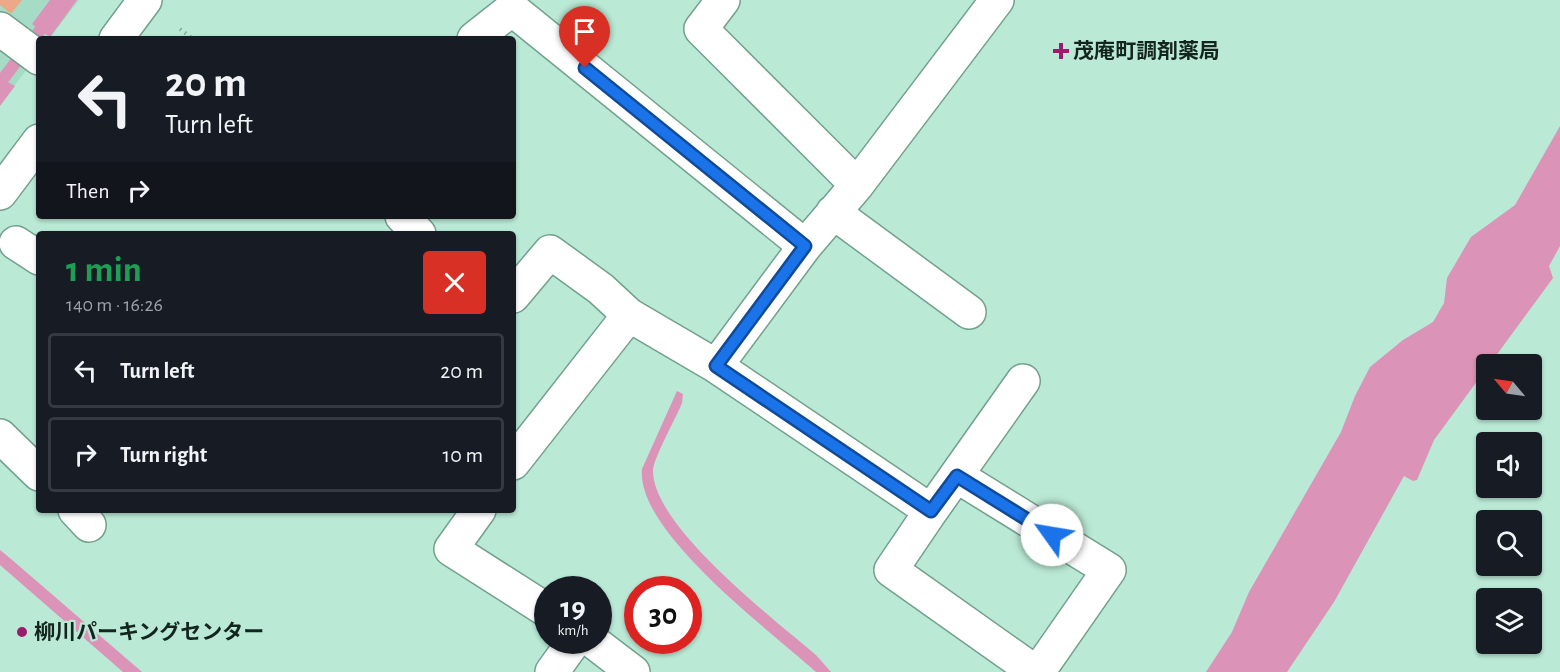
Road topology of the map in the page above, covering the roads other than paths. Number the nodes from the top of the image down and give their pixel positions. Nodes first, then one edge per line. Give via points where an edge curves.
1 (145, 0) edge
2 (723, 0) edge
3 (997, 0) edge
4 (118, 36) edge
5 (478, 36) edge
6 (36, 145) edge
7 (857, 184) junction
8 (0, 193) edge
9 (833, 212) junction
10 (405, 219) edge
11 (416, 231) edge
12 (805, 246) junction
13 (516, 293) edge
14 (969, 312) dead end
15 (629, 315) junction
16 (716, 366) junction
17 (1023, 381) dead end
18 (0, 436) edge
19 (516, 459) edge
20 (36, 471) edge
21 (957, 476) junction
22 (931, 511) junction
23 (477, 513) edge
24 (534, 603) edge
25 (565, 654) edge
26 (609, 654) edge
27 (552, 672) edge
28 (633, 672) edge
29 (1037, 672) edge

1 - 4 street
2 - 7 street via 702,29
3 - 7 street
5 - 12 street via 512,9
6 - 8 street
7 - 9 street
9 - 12 street
9 - 14 street
10 - 11 street
12 - 16 street
13 - 15 street via 550,252
15 - 16 street
15 - 19 street
16 - 22 street
17 - 21 street
18 - 20 street
21 - 22 street
21 - 29 street via 1109,570
22 - 29 street via 891,570
23 - 24 street via 451,549
25 - 27 street
26 - 28 street

